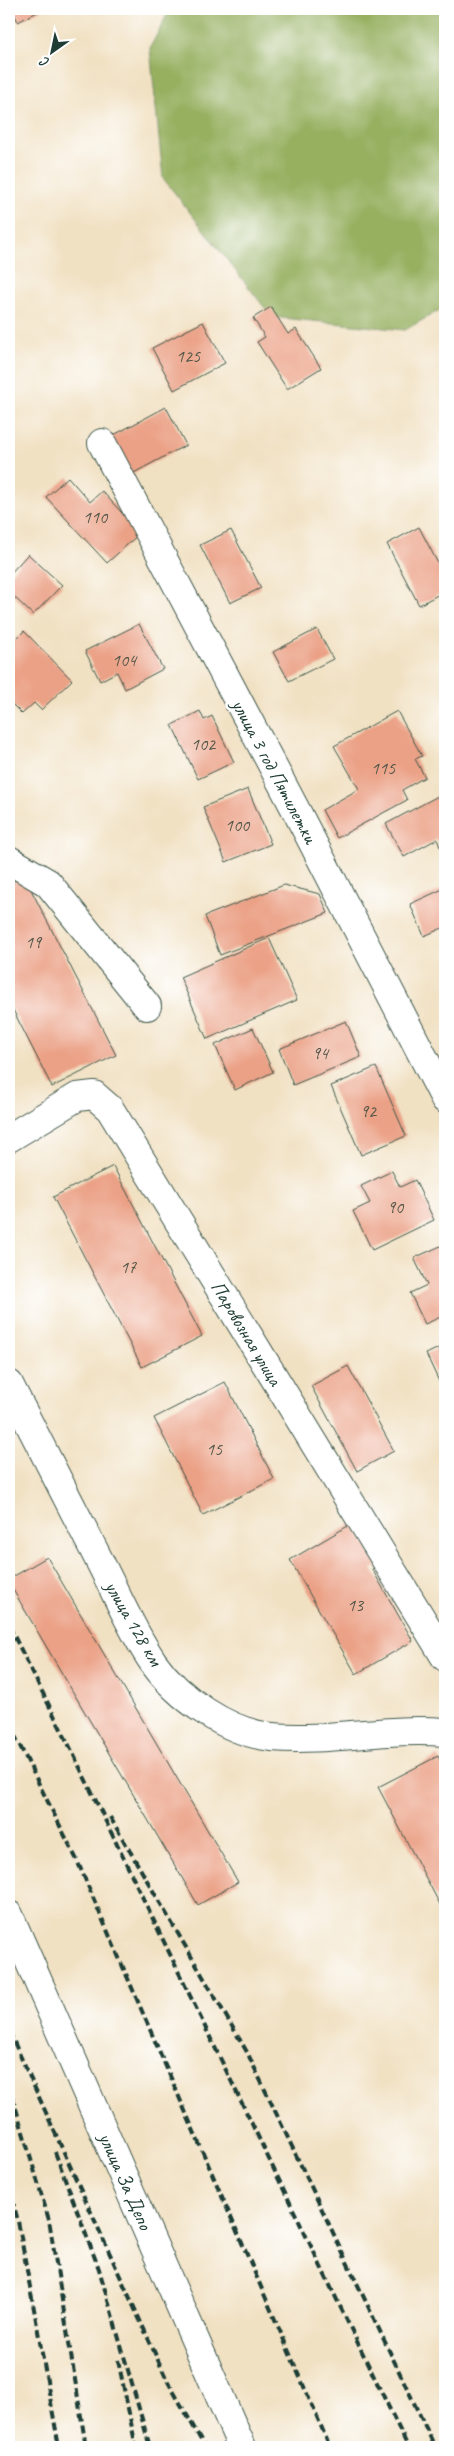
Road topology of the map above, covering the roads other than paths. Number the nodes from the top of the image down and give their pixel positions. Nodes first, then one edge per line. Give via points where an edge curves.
1 (102, 443) dead end
2 (9, 860) edge
3 (147, 1006) dead end
4 (445, 1099) edge
5 (9, 1138) edge
6 (9, 1384) edge
7 (445, 1657) edge
8 (445, 1732) edge
9 (9, 1914) edge
10 (242, 2447) edge

1 - 4 street, улица 3 год Пятилетки
2 - 3 street via 48,883
5 - 7 street, Паровозная улица via 77,1098 94,1095 110,1109
6 - 8 street, улица 128 км via 133,1626 154,1663 182,1694 222,1723 271,1737 416,1730
9 - 10 street, улица За Депо

